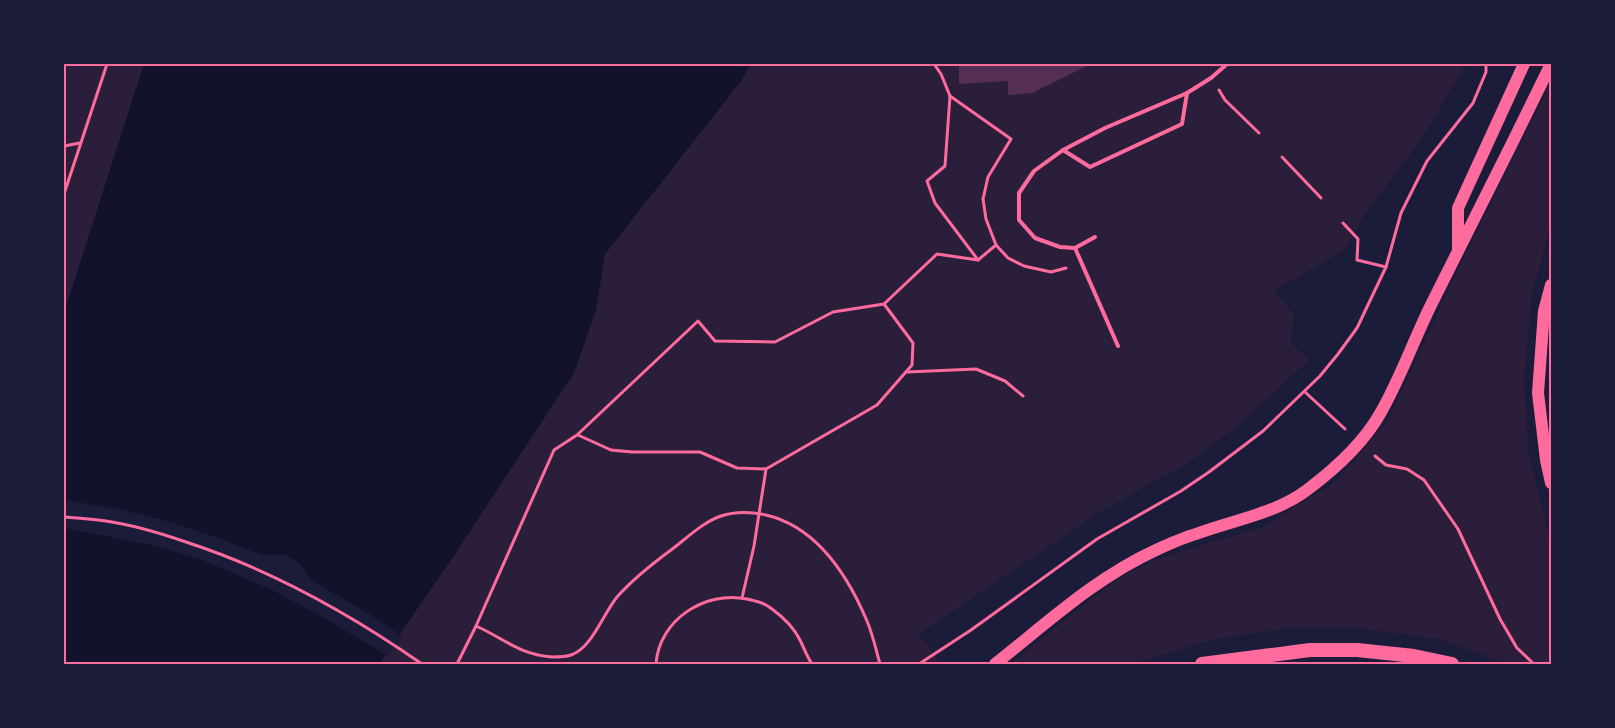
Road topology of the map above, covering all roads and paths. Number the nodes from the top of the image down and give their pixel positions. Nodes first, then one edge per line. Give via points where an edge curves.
1 (107, 64) edge
2 (934, 64) edge
3 (1227, 64) edge
4 (1486, 64) edge
5 (1524, 64) edge
6 (1550, 64) edge
7 (1211, 78) junction
8 (1187, 93) junction
9 (950, 96) junction
10 (1259, 133) dead end
11 (80, 143) junction
12 (64, 146) edge
13 (1063, 150) junction
14 (1282, 157) dead end
15 (64, 194) edge
16 (1321, 198) dead end
17 (1343, 223) dead end
18 (1095, 237) dead end
19 (996, 246) junction
20 (1075, 248) junction
21 (1458, 253) junction
22 (978, 260) junction
23 (1082, 264) junction
24 (1386, 267) junction
25 (1551, 285) edge
26 (884, 304) junction
27 (1118, 346) dead end
28 (907, 372) junction
29 (1305, 392) junction
30 (1023, 396) dead end
31 (1347, 431) dead end
32 (577, 435) junction
33 (1369, 450) dead end
34 (766, 469) junction
35 (1551, 483) edge
36 (760, 514) junction
37 (64, 517) edge
38 (742, 598) junction
39 (476, 626) junction
40 (422, 664) edge
41 (457, 664) edge
42 (656, 664) edge
43 (812, 664) edge
44 (880, 664) edge
45 (919, 664) edge
46 (995, 664) edge
47 (1202, 664) edge
48 (1452, 664) edge
49 (1534, 664) edge

1 - 11 path
2 - 9 path
3 - 7 lane
4 - 24 path via 1486,72 1473,103 1427,161 1401,213
5 - 21 main road via 1458,208
6 - 21 main road
7 - 8 lane
7 - 10 path via 1225,100
8 - 13 lane
8 - 13 lane via 1182,124 1090,167
9 - 19 path via 1011,139 988,177 983,199
9 - 22 path via 945,166 926,181 935,203
11 - 12 path
11 - 15 path
13 - 20 lane via 1034,172 1019,193 1019,220 1035,238 1060,247
14 - 16 path
17 - 24 path via 1358,239 1357,260
18 - 20 lane
19 - 22 path
19 - 23 path via 1008,258 1024,266 1051,272
20 - 23 lane
21 - 46 main road via 1380,415 1330,473 1305,492 1277,506 1155,550 1116,570 1082,593
22 - 26 path via 937,254
23 - 27 lane
24 - 29 path via 1357,328
25 - 35 main road via 1544,311 1538,393
26 - 28 path via 912,343 912,365
26 - 32 path via 833,312 774,342 716,341 698,321
28 - 30 path via 976,369 1005,381
28 - 34 path via 877,405
29 - 31 path
29 - 45 path via 1263,431 1209,472 1098,539
32 - 34 path via 611,450 700,452 736,468
32 - 39 path via 554,450
33 - 49 path via 1386,465 1407,469 1424,480 1458,529 1516,648
34 - 36 path
36 - 38 path
36 - 39 path via 721,516 699,528 630,584 608,610 588,642 570,656 536,656
36 - 44 path via 791,523 807,534 830,559 850,587 867,622
37 - 40 path via 107,521 214,551 327,603
38 - 42 path via 721,597 696,605 677,619 662,641
38 - 43 path via 758,601 787,622
39 - 41 path
47 - 48 highway via 1310,650 1357,650

